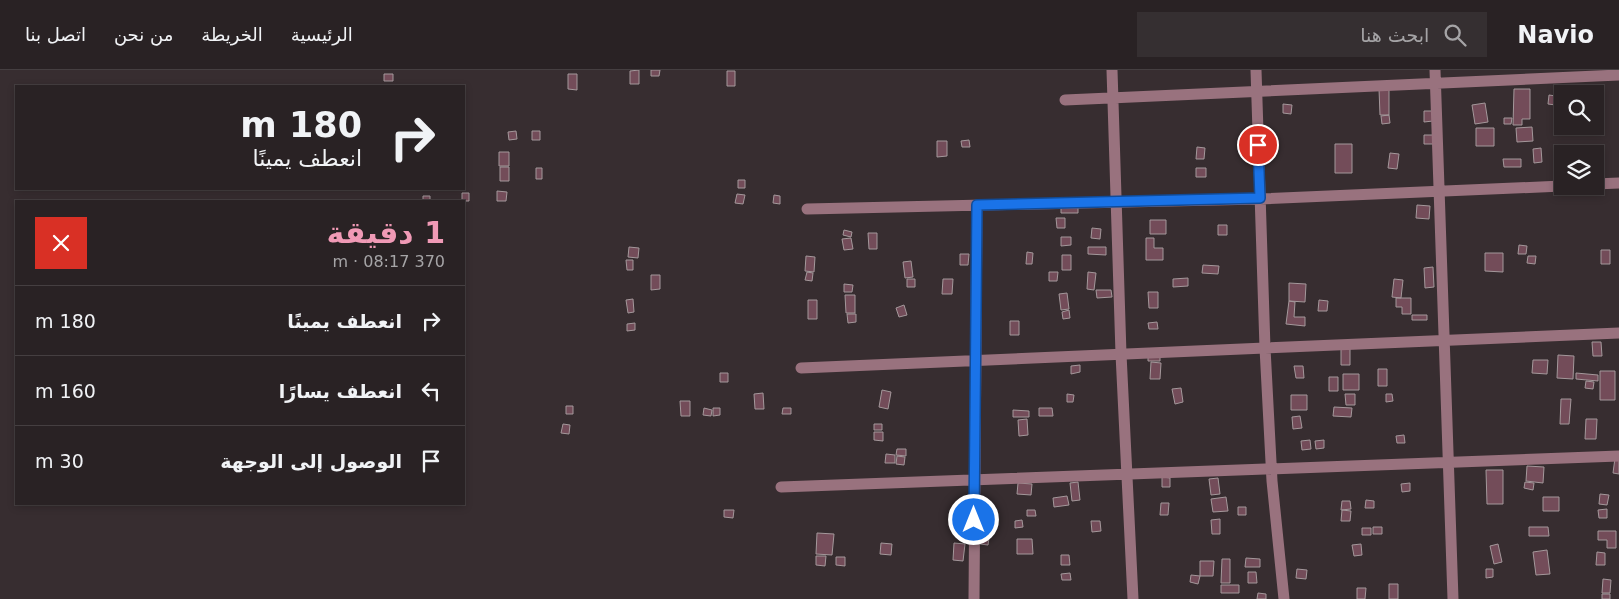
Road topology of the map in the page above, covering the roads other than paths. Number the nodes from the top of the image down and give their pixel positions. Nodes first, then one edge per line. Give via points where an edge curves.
1 (1112, 70) edge
2 (1256, 70) edge
3 (1435, 70) edge
4 (1619, 75) edge
5 (1436, 83) junction
6 (1257, 91) junction
7 (1114, 98) junction
8 (1065, 100) dead end
9 (1619, 183) edge
10 (1604, 184) edge
11 (1554, 186) edge
12 (1439, 191) junction
13 (1260, 198) junction
14 (1116, 202) junction
15 (977, 205) junction
16 (807, 209) dead end
17 (1619, 333) edge
18 (1444, 341) junction
19 (1266, 348) junction
20 (1120, 354) junction
21 (976, 361) junction
22 (801, 368) dead end
23 (1619, 456) edge
24 (1448, 462) junction
25 (1271, 470) junction
26 (1126, 474) junction
27 (974, 480) junction
28 (782, 487) dead end
29 (974, 599) edge
30 (1132, 599) edge
31 (1284, 599) edge
32 (1453, 599) edge

1 - 7 street
2 - 6 street
3 - 5 street
4 - 5 street
5 - 6 street
5 - 12 street
6 - 7 street
6 - 13 street
7 - 8 street
7 - 14 street
9 - 10 street
11 - 12 street
12 - 13 street
12 - 18 street
13 - 14 street
13 - 19 street
14 - 15 street
14 - 20 street
15 - 16 street
15 - 21 street
17 - 18 street
18 - 19 street
18 - 24 street
19 - 20 street
19 - 25 street
20 - 21 street
20 - 26 street
21 - 22 street
21 - 27 street
23 - 24 street
24 - 25 street
24 - 32 street
25 - 26 street
25 - 31 street
26 - 27 street
26 - 30 street
27 - 28 street
27 - 29 street

